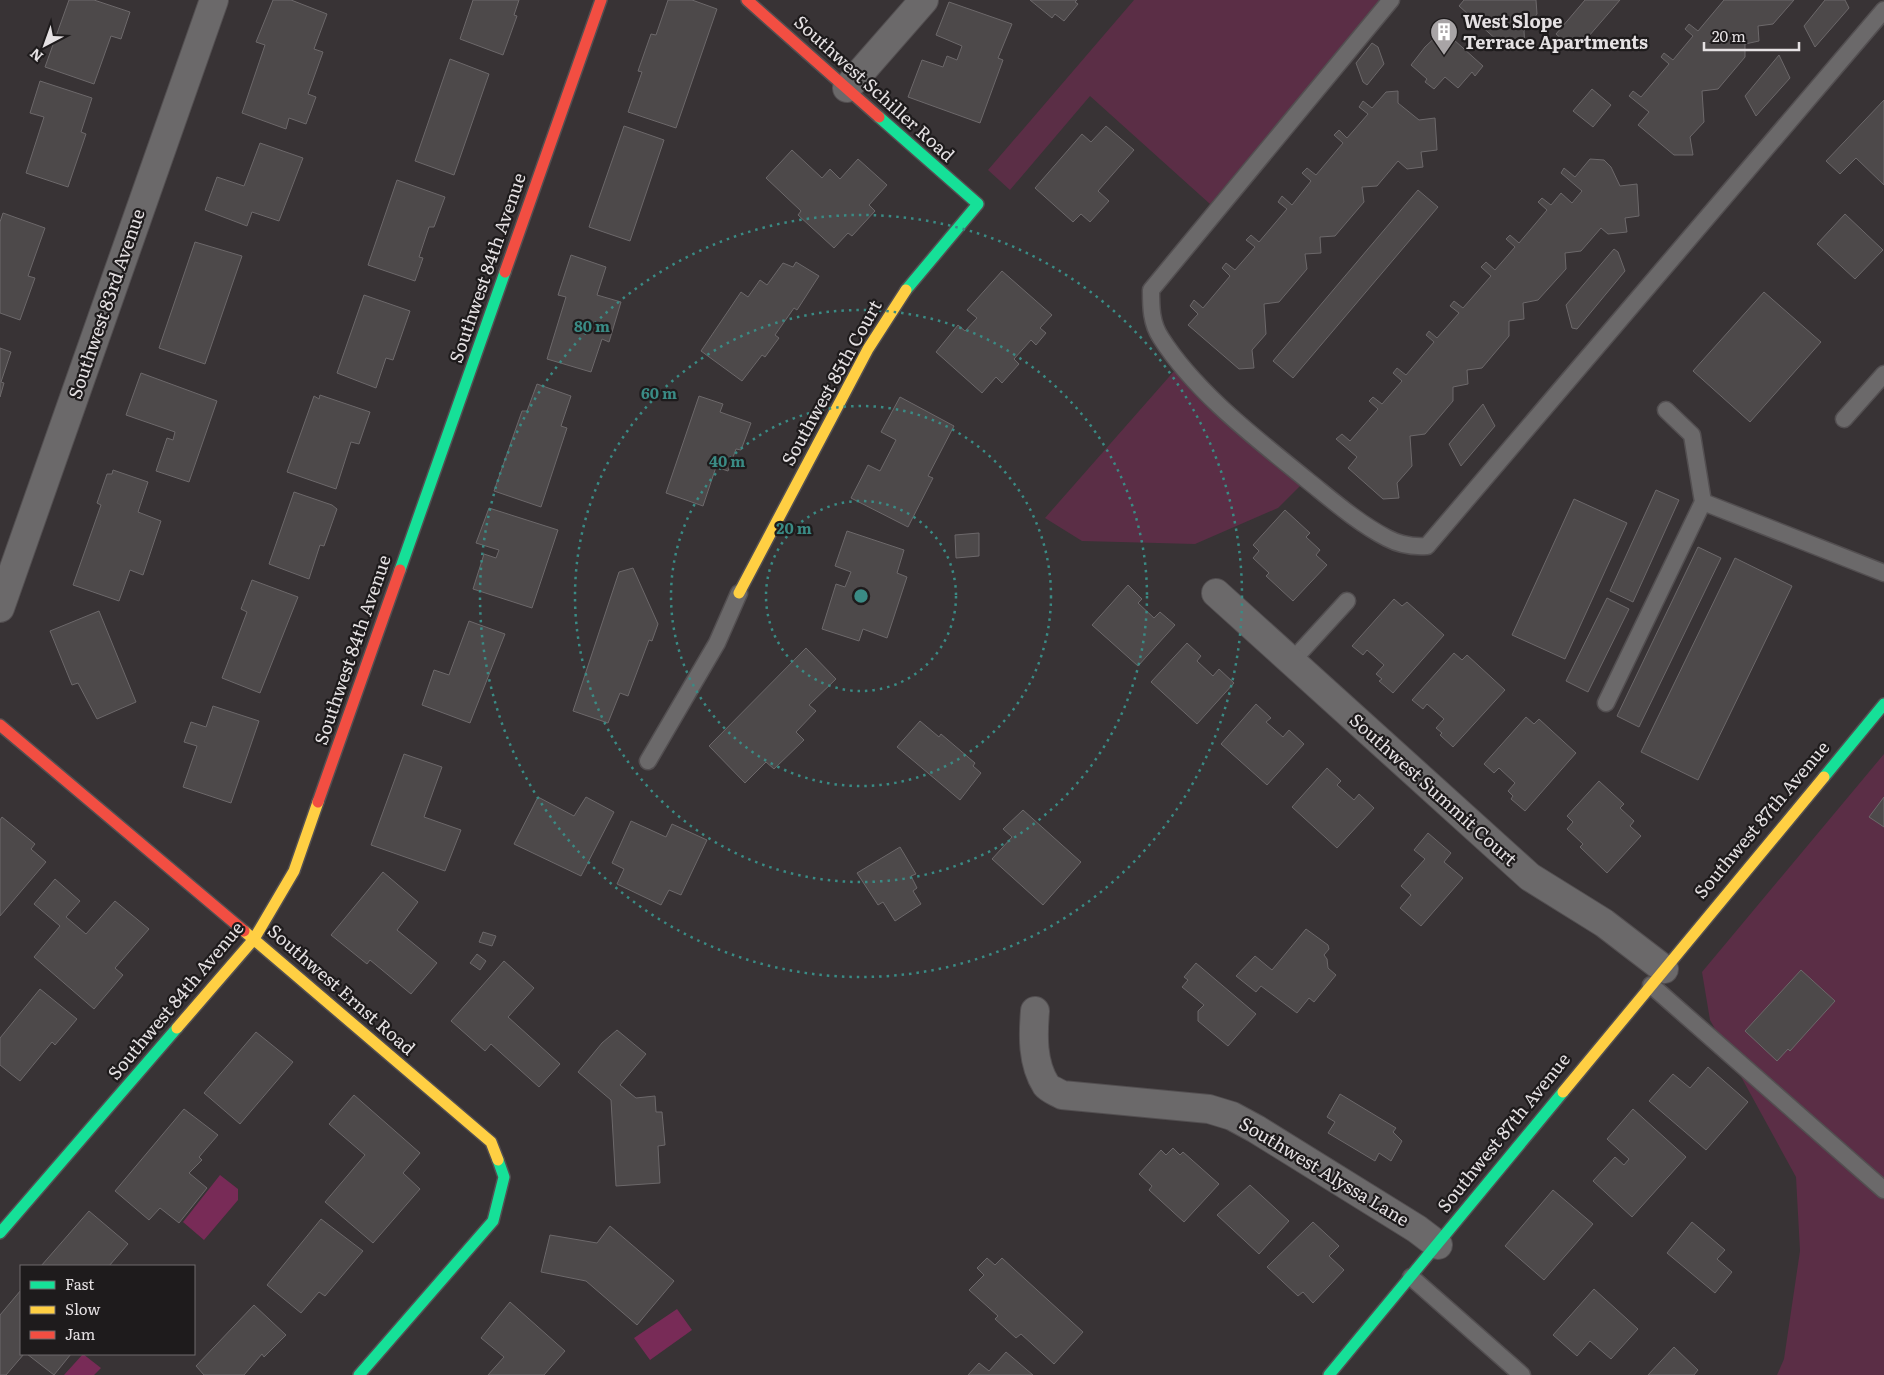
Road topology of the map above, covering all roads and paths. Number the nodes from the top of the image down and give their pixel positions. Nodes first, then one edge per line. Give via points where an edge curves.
1 (214, 0) edge
2 (601, 0) edge
3 (747, 0) edge
4 (924, 0) edge
5 (1392, 0) edge
6 (1884, 10) edge
7 (847, 88) junction
8 (978, 204) joint
9 (1884, 374) edge
10 (1666, 410) dead end
11 (1844, 420) dead end
12 (1704, 502) junction
13 (1884, 573) edge
14 (739, 593) joint
15 (1216, 594) dead end
16 (1347, 601) dead end
17 (0, 608) edge
18 (1292, 661) junction
19 (1606, 703) dead end
20 (1884, 704) edge
21 (0, 725) edge
22 (648, 761) dead end
23 (254, 939) junction
24 (1657, 977) junction
25 (1035, 1011) dead end
26 (1884, 1190) edge
27 (0, 1232) edge
28 (1438, 1245) junction
29 (1411, 1277) junction
30 (359, 1375) edge
31 (1329, 1375) edge
32 (1522, 1375) edge

1 - 17 street, Southwest 83rd Avenue
2 - 23 street, Southwest 84th Avenue via 294,871
3 - 7 street, Southwest Schiller Road
4 - 7 street
5 - 6 lane via 1151,290 1152,315 1160,336 1232,417 1362,522 1388,539 1411,547 1427,546
7 - 8 street, Southwest Schiller Road
8 - 14 street, Southwest 85th Court via 898,300 868,349
9 - 11 lane
10 - 12 lane via 1692,435
12 - 13 lane
12 - 19 lane
14 - 22 lane via 717,643
15 - 18 street, Southwest Summit Court
16 - 18 lane
18 - 24 street, Southwest Summit Court via 1530,877 1604,923
20 - 24 street, Southwest 87th Avenue
21 - 23 street, Southwest Ernst Road
23 - 27 street, Southwest 84th Avenue
23 - 30 street, Southwest Ernst Road via 491,1142 504,1177 492,1222
24 - 26 lane
24 - 28 street, Southwest 87th Avenue
25 - 28 street, Southwest Alyssa Lane via 1033,1038 1040,1070 1046,1086 1062,1096 1209,1109 1232,1116
28 - 29 street, Southwest 87th Avenue
29 - 31 street, Southwest 87th Avenue
29 - 32 lane

